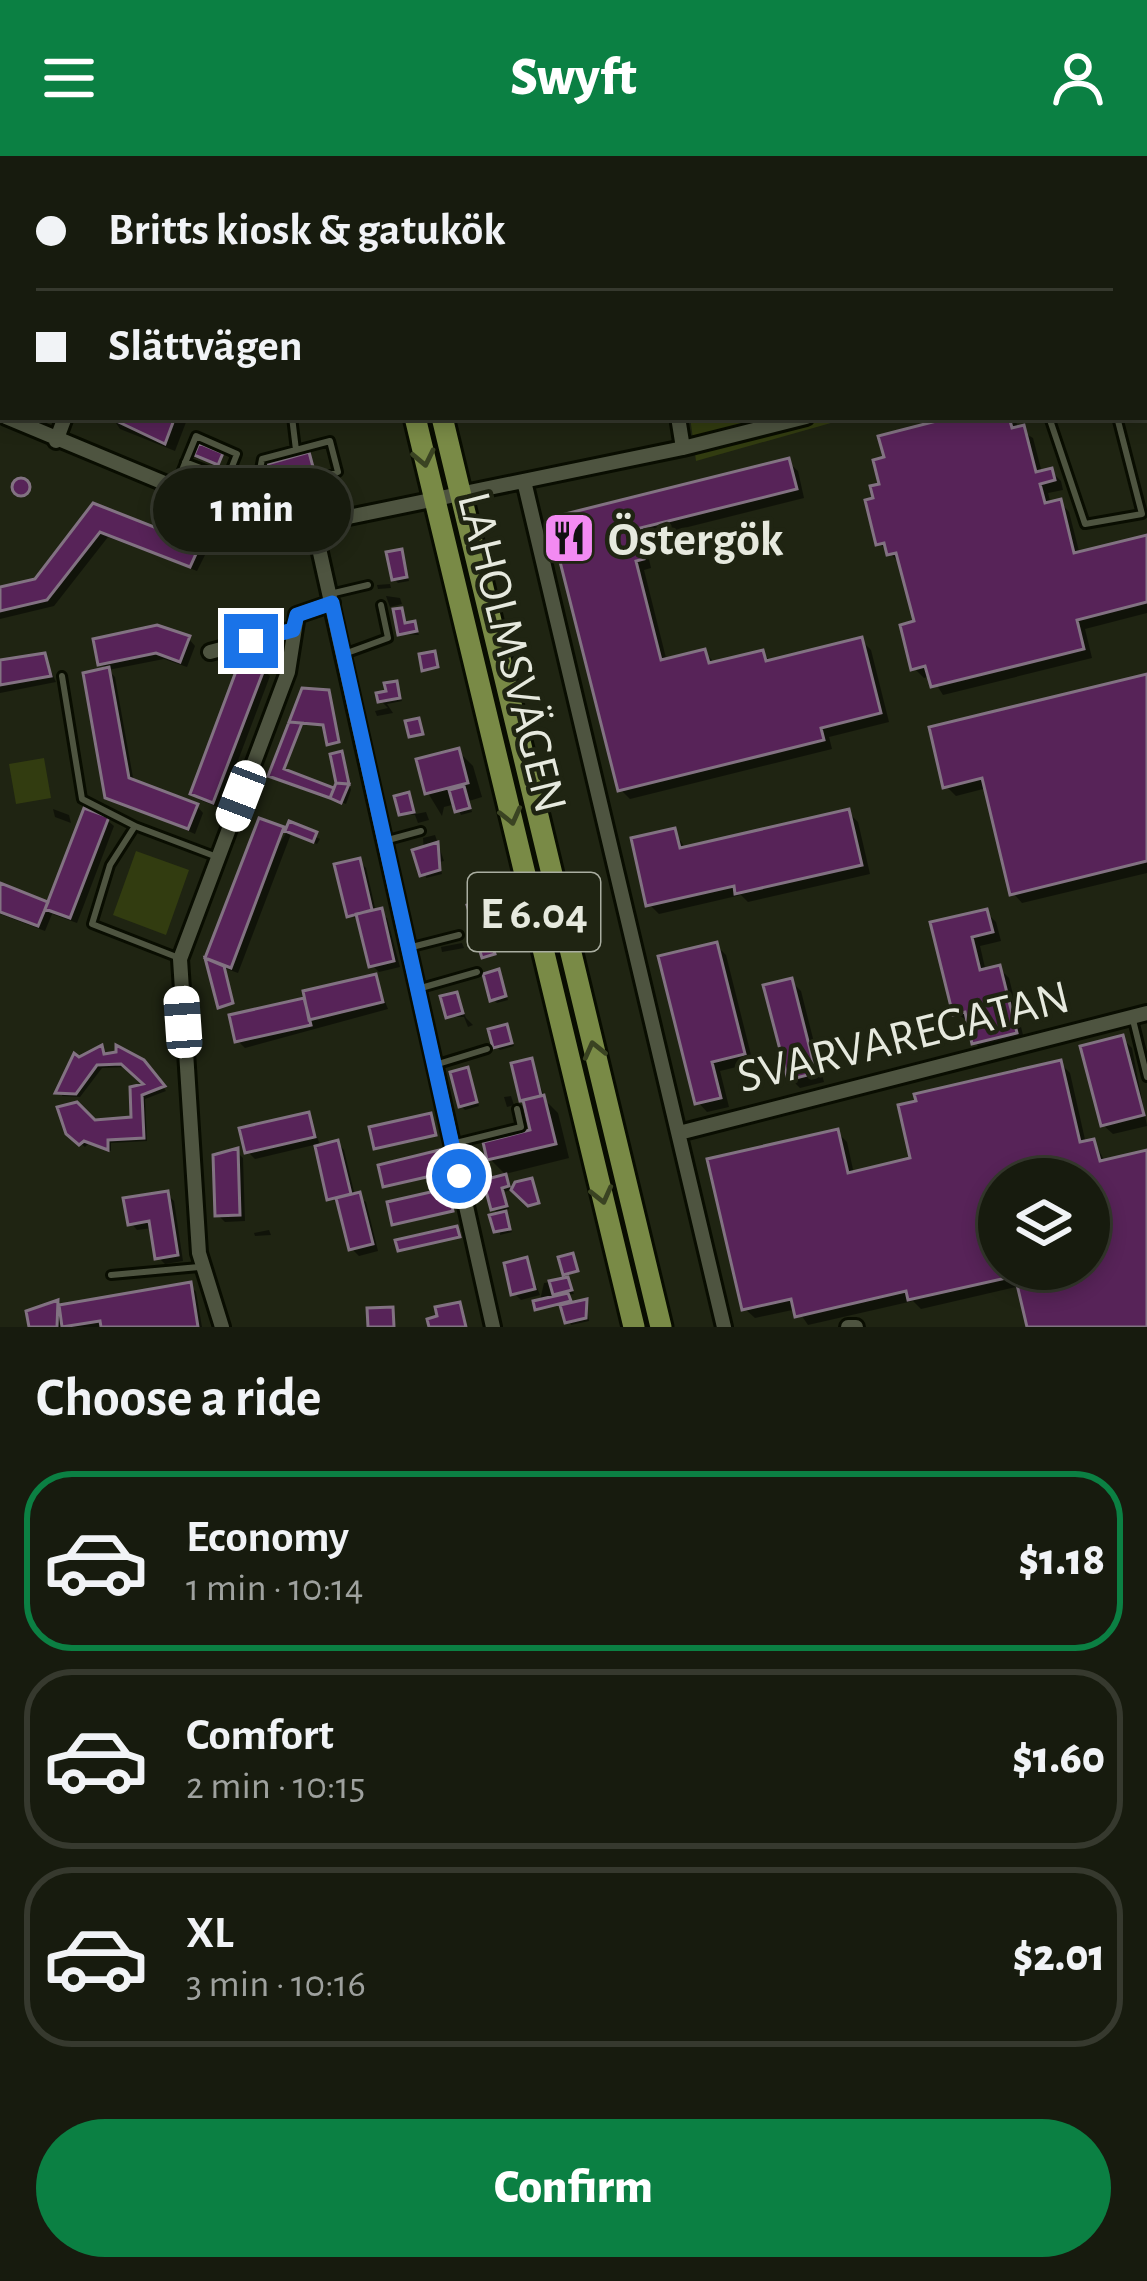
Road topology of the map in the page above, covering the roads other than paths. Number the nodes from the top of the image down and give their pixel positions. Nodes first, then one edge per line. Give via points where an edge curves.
1 (13, 420) edge
2 (64, 420) edge
3 (292, 420) edge
4 (416, 420) edge
5 (443, 420) edge
6 (678, 420) edge
7 (794, 420) edge
8 (1049, 420) edge
9 (1118, 420) edge
10 (56, 441) junction
11 (682, 448) junction
12 (296, 450) junction
13 (185, 461) junction
14 (227, 478) junction
15 (524, 482) junction
16 (302, 484) junction
17 (174, 489) junction
18 (460, 494) junction
19 (432, 499) junction
20 (217, 505) junction
21 (314, 526) junction
22 (368, 585) dead end
23 (331, 598) junction
24 (381, 605) dead end
25 (293, 630) junction
26 (210, 652) dead end
27 (344, 654) junction
28 (62, 676) dead end
29 (135, 826) junction
30 (421, 831) dead end
31 (385, 842) junction
32 (218, 857) junction
33 (459, 934) dead end
34 (408, 947) junction
35 (181, 958) junction
36 (477, 972) dead end
37 (418, 989) junction
38 (1139, 1015) edge
39 (487, 1049) dead end
40 (434, 1065) junction
41 (1147, 1078) edge
42 (517, 1109) dead end
43 (679, 1133) junction
44 (452, 1144) junction
45 (203, 1267) junction
46 (111, 1275) dead end
47 (222, 1327) edge
48 (493, 1327) edge
49 (634, 1327) edge
50 (661, 1327) edge
51 (724, 1327) edge

1 - 10 street
2 - 10 street
3 - 12 lane
4 -> 19 highway, LAHOLMSVÄGEN / E 6.04
5 - 18 highway, LAHOLMSVÄGEN / E 6.04
6 - 11 street
7 - 11 street
8 - 9 lane via 1085,524 1142,514
10 - 17 street
11 - 15 street
12 - 16 lane via 262,459 258,480
12 - 16 lane via 330,441 338,472
13 - 14 lane
13 - 14 lane via 196,436 237,454
13 - 17 lane
14 - 20 lane
15 - 18 street
15 - 43 street, LAHOLMSVÄGEN
16 - 21 lane
17 - 20 street
18 - 19 street
50 -> 18 highway, LAHOLMSVÄGEN / E 6.04
19 - 21 street
19 -> 49 highway, LAHOLMSVÄGEN / E 6.04
20 - 21 street
21 - 23 street
22 - 23 lane
23 - 25 street via 297,615
23 - 27 street
24 - 27 lane via 388,638
25 - 26 street
25 - 32 street via 288,673
27 - 31 street
28 - 29 lane via 82,799
29 - 32 lane
29 - 35 lane via 110,865 92,924
30 - 31 lane
31 - 34 street
32 - 35 street
33 - 34 lane
34 - 37 street
35 - 45 street
36 - 37 lane
37 - 40 street
38 - 41 lane
38 - 43 street, SVARVAREGATAN
39 - 40 lane
40 - 44 street
42 - 44 lane via 521,1127
43 - 51 street, LAHOLMSVÄGEN
44 - 48 street
45 - 46 lane
45 - 47 street

